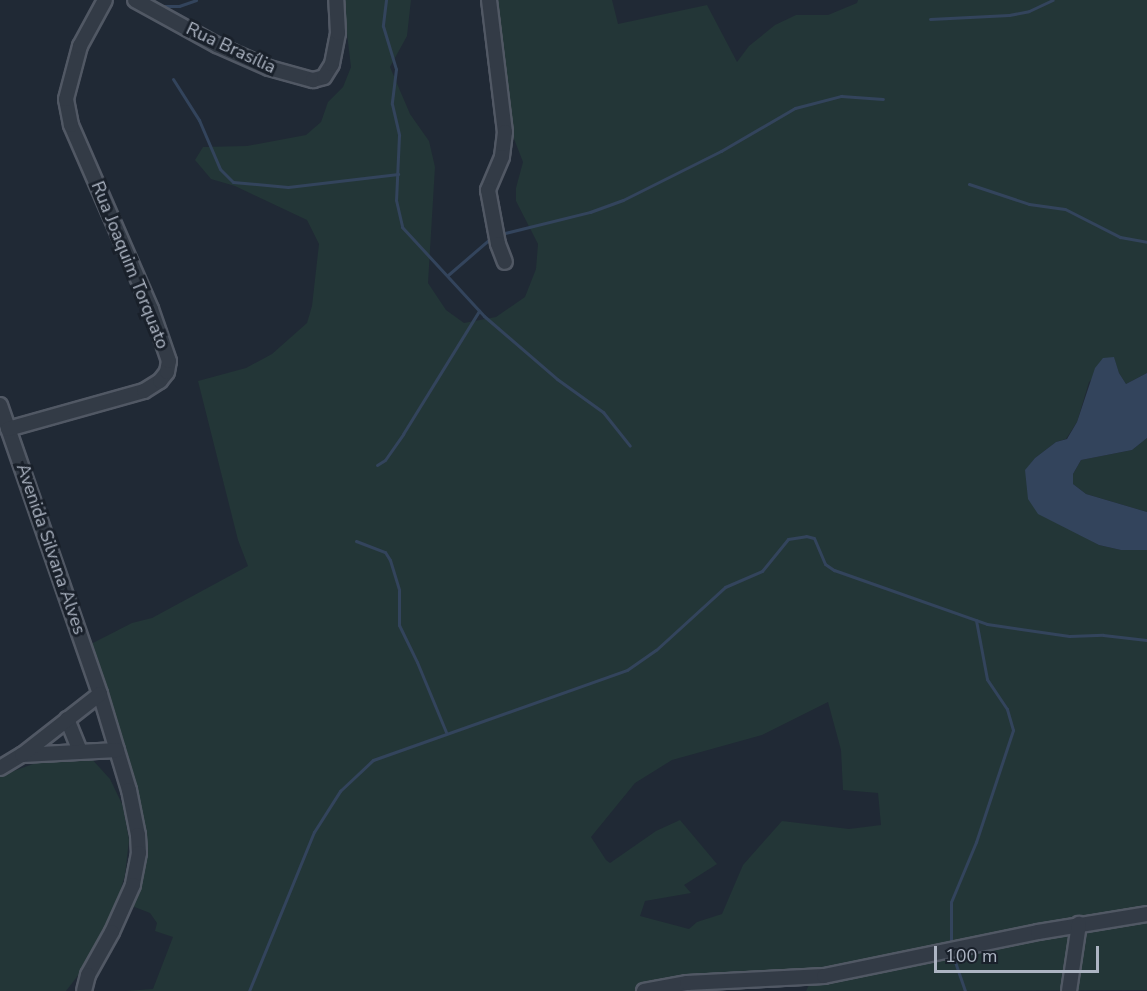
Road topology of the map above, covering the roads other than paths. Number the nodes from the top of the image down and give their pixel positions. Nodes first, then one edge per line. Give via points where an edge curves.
1 (105, 0) edge
2 (135, 0) edge
3 (336, 0) edge
4 (489, 0) edge
5 (505, 262) dead end
6 (0, 405) edge
7 (8, 429) junction
8 (100, 694) junction
9 (67, 719) junction
10 (117, 750) junction
11 (80, 752) junction
12 (22, 755) junction
13 (0, 768) edge
14 (1147, 914) edge
15 (1079, 924) junction
16 (88, 975) junction
17 (71, 991) edge
18 (84, 991) edge
19 (644, 991) edge
20 (1069, 991) edge

1 - 7 street, Rua Joaquim Torquato via 80,46 66,99 71,125 151,309 169,360 167,372 144,391
2 - 3 street, Rua Brasília via 268,68 313,80 324,77 332,64 338,33
4 - 5 street via 506,132 502,157 488,190
6 - 7 street, Avenida Silvana Alves
7 - 8 street, Avenida Silvana Alves
8 - 9 street
8 - 10 street, Avenida Silvana Alves
9 - 11 street
9 - 12 street
10 - 11 street
10 - 16 street, Avenida Silvana Alves via 134,810 139,853 133,885 120,917
11 - 12 street
12 - 13 street
14 - 15 street
15 - 19 street via 824,976 687,983
15 - 20 street
16 - 17 street
16 - 18 street

